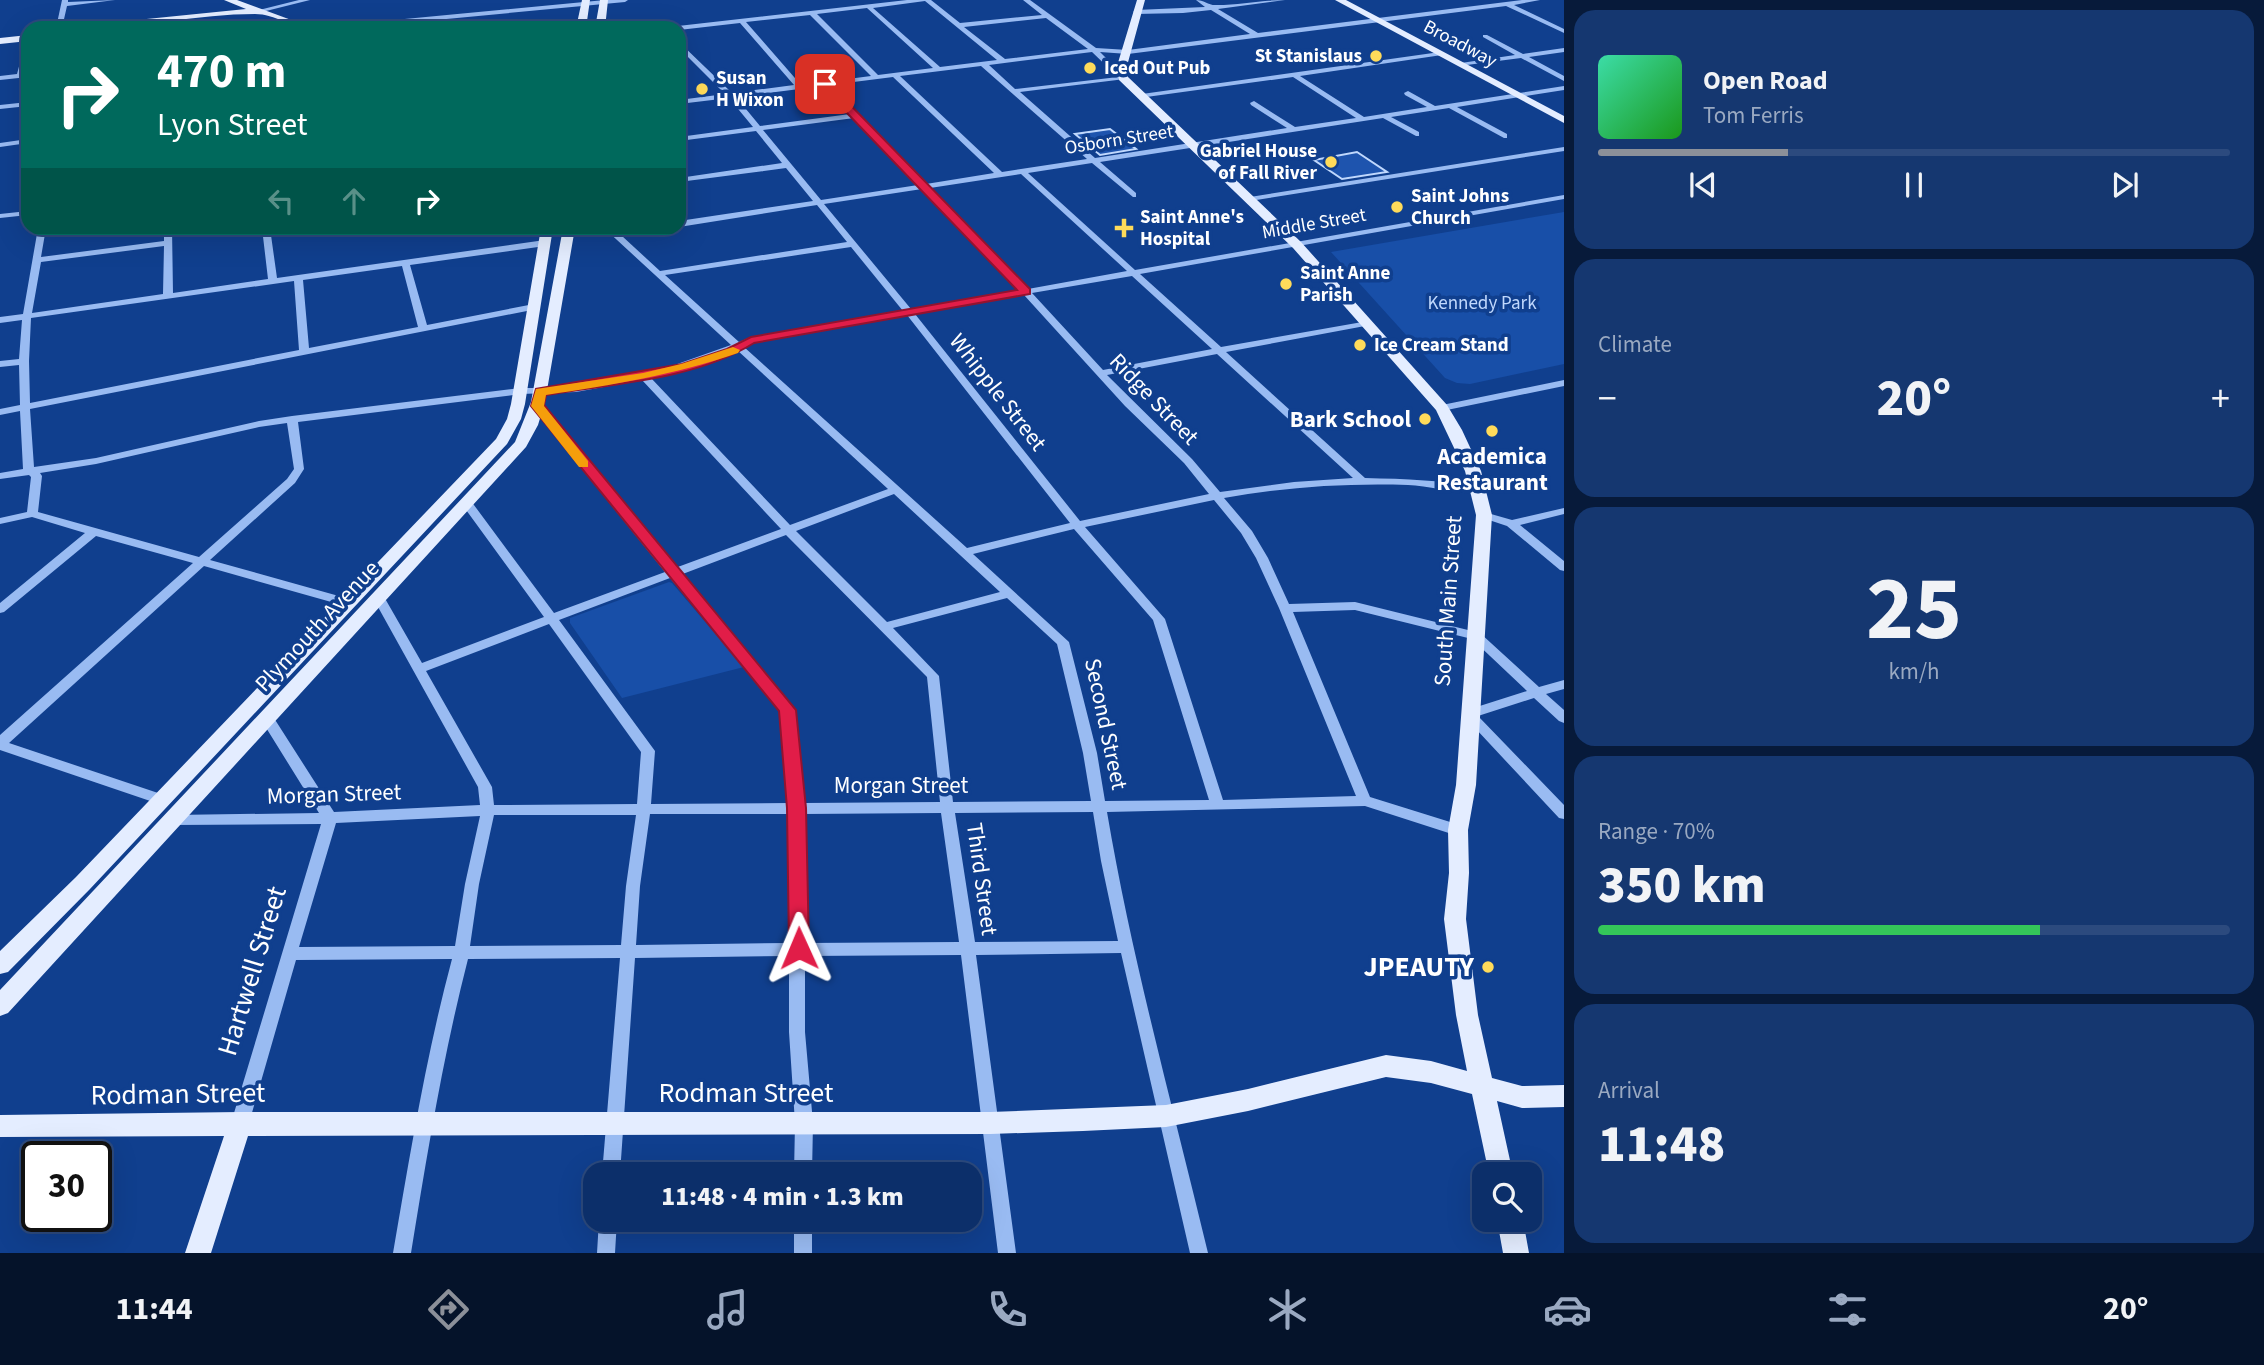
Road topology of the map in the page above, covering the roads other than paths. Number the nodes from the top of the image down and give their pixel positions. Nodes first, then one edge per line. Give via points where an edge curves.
1 (112, 0) edge
2 (228, 0) edge
3 (307, 0) edge
4 (625, 0) edge
5 (833, 0) edge
6 (925, 0) edge
7 (1026, 0) edge
8 (1141, 0) edge
9 (1199, 0) edge
10 (1282, 0) edge
11 (1339, 0) edge
12 (1499, 0) edge
13 (1537, 0) edge
14 (604, 1) edge
15 (1258, 1) edge
16 (65, 2) edge
17 (586, 2) edge
18 (1507, 4) junction
19 (868, 6) junction
20 (1212, 8) junction
21 (842, 9) junction
22 (262, 12) junction
23 (1136, 12) junction
24 (811, 13) junction
25 (1047, 16) junction
26 (61, 21) edge
27 (164, 21) edge
28 (205, 21) edge
29 (288, 21) edge
30 (400, 21) edge
31 (582, 21) edge
32 (601, 21) edge
33 (742, 21) junction
34 (1379, 21) junction
35 (961, 25) junction
36 (686, 27) edge
37 (1564, 31) edge
38 (1256, 35) junction
39 (1485, 36) dead end
40 (21, 37) edge
41 (0, 39) edge
42 (1094, 50) junction
43 (1564, 50) edge
44 (686, 51) edge
45 (1128, 52) junction
46 (1440, 54) junction
47 (1522, 56) junction
48 (1003, 62) junction
49 (983, 65) junction
50 (1461, 65) junction
51 (939, 70) junction
52 (1293, 74) junction
53 (21, 75) edge
54 (895, 75) junction
55 (0, 78) edge
56 (877, 78) junction
57 (1123, 78) junction
58 (1564, 79) edge
59 (825, 84) junction
60 (800, 88) junction
61 (1564, 88) edge
62 (1013, 91) junction
63 (1408, 93) dead end
64 (1520, 95) junction
65 (731, 96) junction
66 (1142, 96) junction
67 (686, 101) edge
68 (1254, 103) dead end
69 (21, 105) edge
70 (1450, 106) junction
71 (0, 107) edge
72 (1434, 108) junction
73 (1385, 116) junction
74 (854, 117) junction
75 (1363, 119) junction
76 (1564, 120) edge
77 (1293, 129) junction
78 (758, 130) junction
79 (1416, 134) dead end
80 (1504, 136) dead end
81 (686, 138) edge
82 (21, 142) edge
83 (1193, 144) junction
84 (0, 145) edge
85 (1564, 149) edge
86 (1094, 160) junction
87 (787, 165) junction
88 (1022, 171) junction
89 (999, 174) junction
90 (686, 179) edge
91 (922, 186) junction
92 (1133, 195) dead end
93 (1564, 197) edge
94 (1250, 199) junction
95 (818, 202) junction
96 (21, 214) edge
97 (0, 216) edge
98 (686, 223) edge
99 (41, 235) edge
100 (168, 235) edge
101 (270, 235) edge
102 (546, 235) edge
103 (568, 235) edge
104 (615, 235) edge
105 (168, 243) junction
106 (852, 244) junction
107 (1297, 245) junction
108 (37, 260) junction
109 (405, 262) junction
110 (1131, 273) junction
111 (658, 274) junction
112 (299, 277) junction
113 (273, 281) junction
114 (1026, 292) junction
115 (169, 296) junction
116 (534, 307) junction
117 (908, 311) junction
118 (27, 316) junction
119 (0, 320) edge
120 (1365, 323) junction
121 (423, 328) junction
122 (740, 346) junction
123 (1218, 351) junction
124 (304, 352) junction
125 (24, 361) junction
126 (0, 364) edge
127 (1101, 373) junction
128 (643, 376) junction
129 (1564, 383) edge
130 (521, 391) junction
131 (539, 399) junction
132 (27, 407) junction
133 (1442, 408) junction
134 (0, 412) edge
135 (292, 419) junction
136 (32, 471) junction
137 (0, 476) edge
138 (1363, 482) junction
139 (895, 490) junction
140 (1479, 490) junction
141 (1217, 495) junction
142 (467, 503) junction
143 (1564, 511) edge
144 (32, 514) junction
145 (1485, 515) junction
146 (0, 521) edge
147 (1511, 524) junction
148 (1077, 525) junction
149 (789, 531) junction
150 (93, 532) junction
151 (965, 552) junction
152 (200, 562) junction
153 (1564, 567) edge
154 (674, 575) junction
155 (1010, 593) junction
156 (379, 598) junction
157 (349, 603) junction
158 (1285, 608) junction
159 (0, 609) edge
160 (552, 619) junction
161 (883, 627) junction
162 (1476, 636) junction
163 (420, 668) junction
164 (1564, 684) edge
165 (1536, 692) junction
166 (1469, 714) junction
167 (267, 718) junction
168 (1564, 718) edge
169 (0, 744) edge
170 (1365, 801) junction
171 (1217, 804) junction
172 (947, 807) junction
173 (1098, 807) junction
174 (797, 808) junction
175 (644, 809) junction
176 (167, 810) junction
177 (488, 810) junction
178 (1564, 814) edge
179 (330, 818) junction
180 (1458, 830) junction
181 (967, 947) junction
182 (1127, 947) junction
183 (799, 948) junction
184 (629, 950) junction
185 (462, 951) junction
186 (292, 954) junction
187 (0, 965) edge
188 (0, 1006) edge
189 (1483, 1086) junction
190 (1564, 1096) edge
191 (1166, 1116) junction
192 (240, 1123) junction
193 (613, 1123) junction
194 (804, 1123) junction
195 (424, 1124) junction
196 (990, 1124) junction
197 (0, 1126) edge
198 (611, 1162) edge
199 (803, 1162) edge
200 (1499, 1162) edge
201 (607, 1232) edge
202 (803, 1232) edge
203 (1512, 1232) edge
204 (198, 1253) edge
205 (402, 1253) edge
206 (606, 1253) edge
207 (803, 1253) edge
208 (1007, 1253) edge
209 (1199, 1253) edge
210 (1516, 1253) edge

1 - 16 street
2 - 22 main road
3 - 22 street
4 - 14 street
5 - 21 street
6 - 19 street
6 - 35 street
7 - 25 street
8 - 23 main road
9 - 20 street
10 - 15 street
11 - 34 main road, Broadway
12 - 18 street
13 - 18 street
14 - 17 street
14 - 32 main road
15 - 20 street
16 - 26 street
17 - 30 street
17 - 31 main road
18 - 34 street
18 - 37 street
19 - 21 street
19 - 51 street
20 - 23 street
20 - 38 street
21 - 24 street
22 - 27 main road
22 - 28 main road
22 - 29 main road
23 - 45 main road
24 - 33 street
24 - 56 street
25 - 35 street
25 - 42 street
33 - 36 street
33 - 60 street
34 - 38 street
34 - 46 main road, Broadway
35 - 48 street
38 - 45 street
39 - 47 street
40 - 41 main road
42 - 45 street
42 - 48 street
42 - 57 street
43 - 47 street
44 - 65 street, Whipple Street
45 - 57 main road
46 - 50 main road, Broadway
46 - 52 street
47 - 50 street
47 - 58 street
48 - 49 street
49 - 51 street
49 - 62 street
50 - 64 main road, Broadway
51 - 54 street
52 - 66 street
52 - 75 street
53 - 55 street
54 - 56 street
54 - 89 street
56 - 59 street
57 - 62 street
57 - 66 main road, South Main Street
59 - 60 street
59 - 74 street, Ridge Street
60 - 65 street
61 - 64 street, Osborn Street
62 - 86 street
63 - 72 street
64 - 70 street, Osborn Street
64 - 76 main road, Broadway
65 - 67 street
65 - 78 street, Whipple Street
66 - 83 main road, South Main Street
68 - 77 street
69 - 71 street
70 - 72 street, Osborn Street
70 - 80 street
72 - 73 street, Osborn Street
73 - 75 street, Osborn Street
73 - 79 street
74 - 78 street
74 - 91 street, Ridge Street
75 - 77 street, Osborn Street
77 - 83 street, Osborn Street
78 - 81 street
78 - 87 street, Whipple Street
82 - 84 street
83 - 86 street, Osborn Street
83 - 94 main road, South Main Street
85 - 94 street
86 - 88 street, Osborn Street
86 - 92 street
87 - 90 street
87 - 95 street, Whipple Street
88 - 89 street, Osborn Street
88 - 110 street
89 - 91 street, Osborn Street
91 - 95 street, Osborn Street
91 - 114 street, Ridge Street
93 - 107 street, Middle Street
94 - 107 main road, South Main Street
95 - 98 street, Osborn Street
95 - 106 street, Whipple Street
96 - 97 street
99 - 108 street
100 - 105 street
101 - 113 street
102 - 109 street
102 - 116 main road, Plymouth Avenue
103 - 131 main road, Plymouth Avenue
104 - 111 street, Second Street
105 - 108 street
105 - 115 street
106 - 111 street
106 - 117 street, Whipple Street
107 - 110 street, Middle Street
107 - 120 main road, South Main Street
108 - 118 street
109 - 112 street
109 - 121 street
110 - 114 street, Middle Street
110 - 123 street
111 - 122 street, Second Street
112 - 113 street
112 - 124 street
113 - 115 street
114 - 117 street, Middle Street
114 - 127 street, Ridge Street
115 - 118 street
116 - 121 street
116 - 130 main road, Plymouth Avenue
117 - 122 street, Middle Street via 751,340
117 - 148 street, Whipple Street
118 - 119 street
118 - 125 street
120 - 123 street
120 - 133 main road, South Main Street
121 - 124 street
122 - 128 street, Middle Street via 685,367
122 - 139 street, Second Street
123 - 127 street
123 - 138 street
124 - 132 street
125 - 126 street
125 - 132 street
127 - 141 street, Ridge Street
128 - 131 street, Middle Street
128 - 149 street, Third Street
129 - 133 street
130 - 131 street, Middle Street
130 - 135 street, Middle Street
130 - 157 main road, Plymouth Avenue via 502,441
131 - 142 main road, Plymouth Avenue via 521,444
131 - 154 street
132 - 134 street
132 - 136 street via 26,458
133 - 140 main road, South Main Street
135 - 136 street, Middle Street
135 - 152 street via 299,469
136 - 137 street, Middle Street
136 - 144 street via 37,476
138 - 140 street
138 - 141 street
139 - 149 street
139 - 151 street, Second Street
140 - 145 main road, South Main Street
141 - 148 street
141 - 158 street, Ridge Street via 1257,549
142 - 156 main road, Plymouth Avenue
142 - 160 street
143 - 147 street
144 - 146 street
144 - 150 street
145 - 147 street
145 - 162 main road, South Main Street
147 - 153 street
148 - 151 street
148 - 171 street, Whipple Street via 1158,619
149 - 154 street
149 - 161 street, Third Street
150 - 152 street
150 - 159 street
151 - 155 street, Second Street
152 - 157 street
152 - 169 street
154 - 160 street
154 - 174 street via 788,710
155 - 161 street
155 - 173 street, Second Street via 1063,642
156 - 163 street
156 - 167 main road, Plymouth Avenue
157 - 176 main road, Plymouth Avenue
158 - 162 street via 1355,606
158 - 170 street, Ridge Street
160 - 163 street
160 - 175 street via 648,751
161 - 172 street, Third Street via 933,676
162 - 165 street
162 - 166 main road, South Main Street
163 - 177 street via 485,787
164 - 165 street
165 - 166 street
165 - 168 street
166 - 178 street
166 - 180 main road, South Main Street via 1466,785
167 - 176 main road, Plymouth Avenue
167 - 179 street
169 - 176 street, Morgan Street
170 - 171 street, Morgan Street
170 - 180 street, Morgan Street
171 - 173 street, Morgan Street
172 - 173 street, Morgan Street
172 - 174 street, Morgan Street
172 - 181 street, Third Street
173 - 182 street, Second Street
174 - 175 street, Morgan Street
174 - 183 street
175 - 177 street, Morgan Street
175 - 184 street
176 - 179 street, Morgan Street
176 - 187 main road, Plymouth Avenue
176 - 188 main road, Plymouth Avenue
177 - 179 street, Morgan Street
177 - 185 street
179 - 186 street, Hartwell Street
180 - 189 main road, South Main Street via 1455,919 1467,1015
181 - 182 street
181 - 183 street
181 - 196 street, Third Street
182 - 191 street, Second Street
183 - 184 street
183 - 194 street via 797,1032
184 - 185 street
184 - 193 street
185 - 186 street
185 - 195 street
186 - 192 street, Hartwell Street
189 - 190 main road, Rodman Street via 1522,1097
189 - 191 main road, Rodman Street via 1387,1066
189 - 200 main road, South Main Street
191 - 196 main road, Rodman Street
191 - 209 street, Second Street
192 - 195 main road, Rodman Street
192 - 197 main road, Rodman Street
192 - 204 main road, Hartwell Street
193 - 194 main road, Rodman Street
193 - 195 main road, Rodman Street
193 - 198 street
194 - 196 main road, Rodman Street
194 - 199 street
195 - 205 street
196 - 208 street, Third Street
201 - 206 street
202 - 207 street
203 - 210 main road

